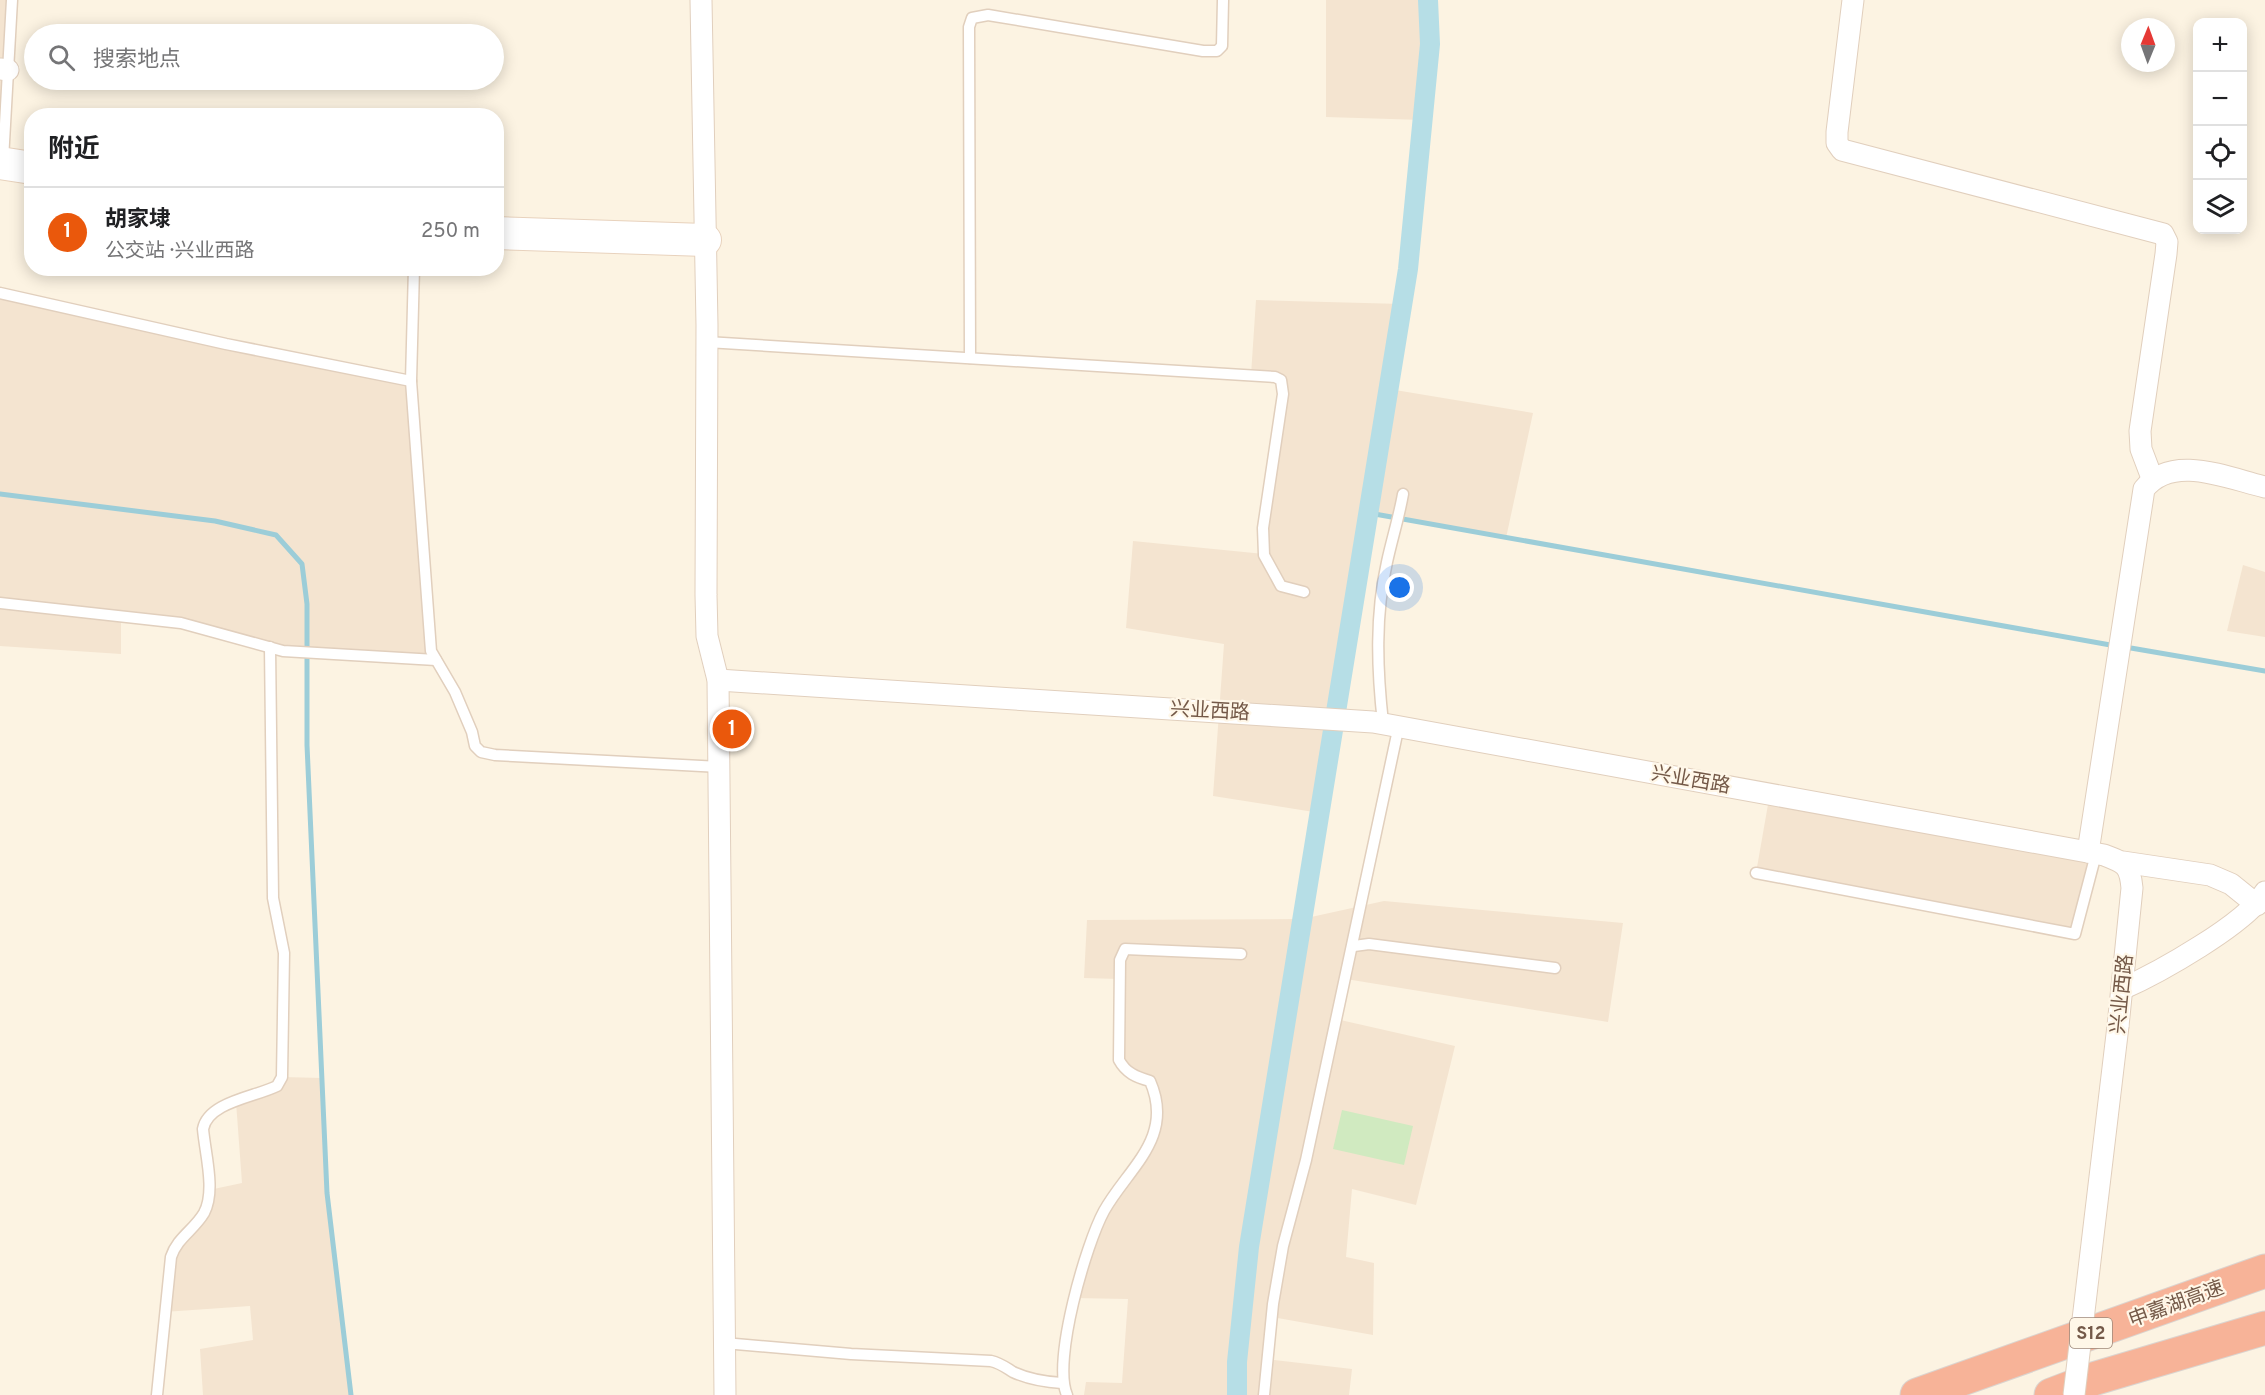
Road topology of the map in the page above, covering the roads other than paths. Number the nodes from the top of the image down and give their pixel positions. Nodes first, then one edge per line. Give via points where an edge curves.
1 (12, 0) edge
2 (701, 0) edge
3 (1223, 0) edge
4 (1852, 0) edge
5 (4, 70) edge
6 (12, 165) edge
7 (504, 233) edge
8 (705, 240) junction
9 (414, 276) edge
10 (0, 293) edge
11 (707, 342) junction
12 (970, 358) junction
13 (411, 381) junction
14 (2152, 478) junction
15 (2265, 487) edge
16 (1403, 494) dead end
17 (1304, 592) dead end
18 (0, 603) edge
19 (270, 647) junction
20 (436, 660) junction
21 (718, 680) junction
22 (1385, 724) junction
23 (720, 766) junction
24 (2092, 853) junction
25 (2122, 862) junction
26 (1756, 873) dead end
27 (2261, 898) edge
28 (1354, 946) junction
29 (1241, 954) dead end
30 (1555, 968) dead end
31 (2122, 989) junction
32 (2265, 1271) edge
33 (2265, 1328) edge
34 (724, 1343) junction
35 (1062, 1383) junction
36 (156, 1395) edge
37 (725, 1395) edge
38 (1067, 1395) edge
39 (1264, 1395) edge
40 (1917, 1395) edge
41 (2051, 1395) edge
42 (2074, 1395) edge

1 - 5 lane
2 - 8 street
3 - 12 lane via 1222,46 1217,51 988,15 972,18
4 - 14 street via 1837,132 1842,150 2163,234 2166,254 2140,431 2141,449
5 - 6 lane
7 - 8 street
8 - 11 street
9 - 13 lane
10 - 13 lane
11 - 12 lane
11 - 21 street via 707,636
12 - 17 lane via 1281,380 1283,394 1263,528 1264,555 1281,586
13 - 20 lane via 431,651
14 - 15 street via 2166,471 2191,470
14 - 24 street via 2144,489
16 - 22 lane via 1387,561 1379,621 1377,668
18 - 19 lane via 181,623
19 - 20 lane
19 - 36 lane via 273,898 284,953 282,1077 277,1086 216,1109 204,1120 209,1190 205,1211 175,1244 171,1257
20 - 23 lane via 455,692 475,746 481,752
21 - 22 street, 兴业西路
21 - 23 street
22 - 24 street, 兴业西路
22 - 28 lane
23 - 34 street
24 - 25 street, 兴业西路
24 - 26 lane via 2075,934
25 - 27 street via 2210,875
25 - 31 street, 兴业西路 via 2131,872 2132,888
27 - 31 street via 2154,975
28 - 30 lane via 1369,944
28 - 39 lane via 1283,1246
29 - 35 lane via 1125,949 1120,960 1119,1060 1124,1069 1150,1081 1156,1095 1154,1127 1140,1162 1104,1211 1090,1242 1070,1308
31 - 42 street, 兴业西路, bridge
32 - 40 highway, 申嘉湖高速 / S12
33 - 41 highway, S12
34 - 35 lane via 991,1361 1014,1372
34 - 37 street
35 - 38 lane

